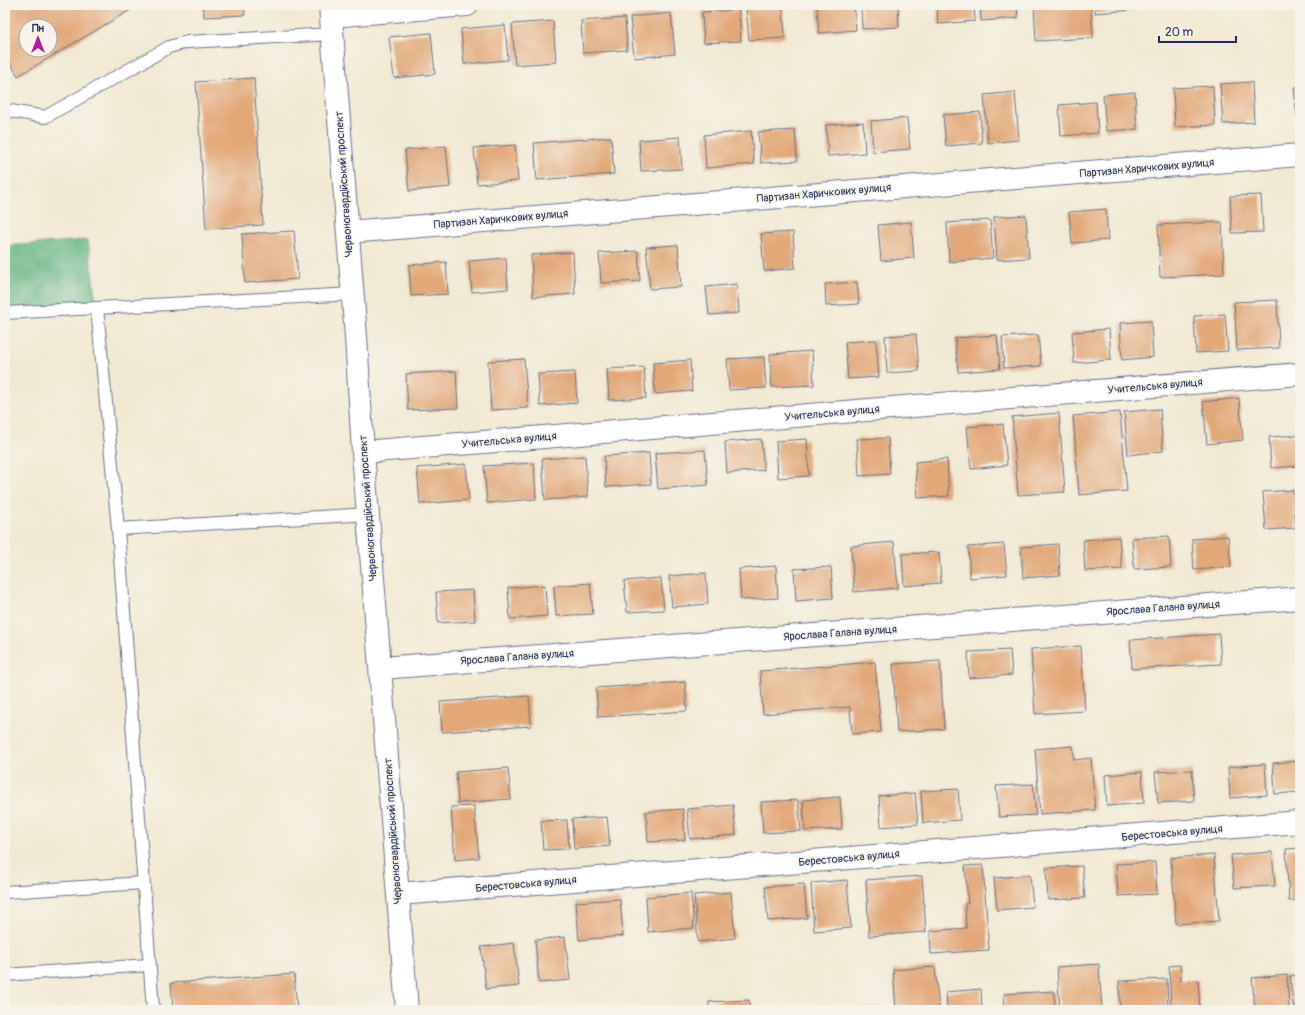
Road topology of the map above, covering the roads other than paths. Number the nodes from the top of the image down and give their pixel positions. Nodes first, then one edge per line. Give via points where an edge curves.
1 (467, 5) edge
2 (331, 19) edge
3 (5, 110) edge
4 (1300, 156) edge
5 (348, 232) junction
6 (353, 294) junction
7 (97, 308) junction
8 (5, 312) edge
9 (1300, 374) edge
10 (364, 452) junction
11 (369, 514) junction
12 (118, 529) junction
13 (1300, 598) edge
14 (381, 668) junction
15 (1300, 822) edge
16 (143, 882) junction
17 (5, 892) edge
18 (398, 894) junction
19 (149, 966) junction
20 (5, 975) edge
21 (153, 1010) edge
22 (407, 1010) edge

1 - 2 street
2 - 3 lane via 169,47 45,117
2 - 5 street, Червоногвардійський проспект
4 - 5 street, Партизан Харичкових вулиця
5 - 6 street, Червоногвардійський проспект
6 - 7 lane
6 - 10 street, Червоногвардійський проспект
7 - 8 lane
7 - 12 lane
9 - 10 street, Учительська вулиця
10 - 11 street, Червоногвардійський проспект
11 - 12 lane
11 - 14 street, Червоногвардійський проспект
12 - 16 lane
13 - 14 street, Ярослава Галана вулиця
14 - 18 street, Червоногвардійський проспект
15 - 18 street, Берестовська вулиця
16 - 17 lane
16 - 19 lane
18 - 22 street, Червоногвардійський проспект
19 - 20 lane
19 - 21 lane

